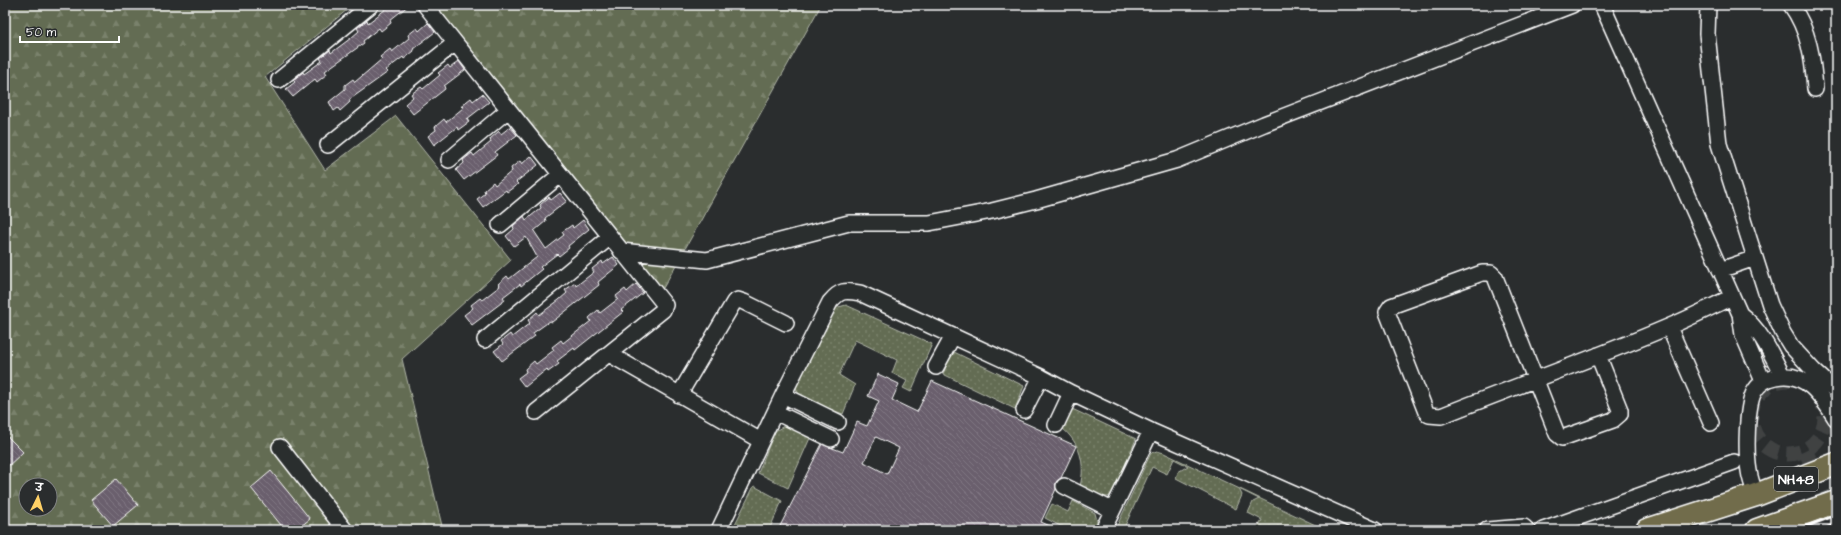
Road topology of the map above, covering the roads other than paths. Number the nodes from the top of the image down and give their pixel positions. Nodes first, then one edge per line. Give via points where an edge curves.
1 (371, 5) edge
2 (424, 5) edge
3 (1572, 5) edge
4 (1602, 5) edge
5 (1708, 5) edge
6 (1791, 5) edge
7 (455, 43) junction
8 (279, 80) dead end
9 (1815, 89) dead end
10 (508, 110) junction
11 (328, 145) dead end
12 (449, 160) dead end
13 (560, 175) junction
14 (500, 224) dead end
15 (610, 237) junction
16 (621, 251) junction
17 (1755, 258) junction
18 (1720, 270) junction
19 (1732, 297) junction
20 (1740, 314) junction
21 (786, 323) dead end
22 (1669, 327) junction
23 (953, 336) junction
24 (485, 340) dead end
25 (609, 354) junction
26 (1598, 355) junction
27 (936, 367) dead end
28 (1782, 375) junction
29 (1041, 377) junction
30 (1535, 379) junction
31 (1763, 381) junction
32 (1836, 391) edge
33 (1071, 393) junction
34 (679, 395) junction
35 (783, 395) junction
36 (1024, 410) dead end
37 (536, 412) dead end
38 (775, 412) junction
39 (1836, 419) edge
40 (838, 422) dead end
41 (1711, 423) dead end
42 (1056, 425) dead end
43 (1152, 431) junction
44 (831, 439) dead end
45 (761, 441) junction
46 (280, 447) dead end
47 (1734, 462) dead end
48 (1836, 464) edge
49 (1064, 486) dead end
50 (1756, 495) junction
51 (1836, 502) edge
52 (1112, 510) junction
53 (345, 530) edge
54 (719, 530) edge
55 (1103, 530) edge
56 (1375, 530) edge
57 (1487, 530) edge
58 (1527, 530) edge
59 (1543, 530) edge
60 (1647, 530) edge
61 (1758, 530) edge

1 - 8 street
2 - 7 street
3 - 16 street via 1177,160 1036,200 929,223 850,223 706,260
4 - 18 street
5 - 17 street via 1707,34 1719,144
6 - 9 street via 1809,42
7 - 10 street
7 - 11 street
10 - 12 street
10 - 13 street
13 - 14 street
13 - 15 street
15 - 16 street
15 - 24 street
16 - 25 street via 664,301 665,308
17 - 18 street
17 - 32 street via 1770,305 1783,333 1814,372
18 - 19 street
19 - 20 street
19 - 22 street
20 - 28 street via 1761,336
20 - 31 street via 1743,336
21 - 34 street via 744,302 734,302
22 - 26 street
22 - 41 street
23 - 27 street
23 - 29 street
23 - 35 street via 860,293 847,290 836,294 830,302
25 - 34 street
25 - 37 street
26 - 30 street
26 - 30 street via 1620,410 1618,418 1566,438 1559,437
28 - 31 street
28 - 39 street via 1801,379 1810,385
29 - 33 street
29 - 36 street
30 - 30 street via 1440,416 1429,415 1388,315 1388,309 1482,273 1492,273
31 - 50 street via 1754,392 1749,414 1749,467
33 - 42 street
33 - 43 street
34 - 45 street
35 - 38 street
35 - 40 street
38 - 44 street
38 - 45 street
43 - 52 street
43 - 56 street
45 - 54 street
46 - 53 street
47 - 59 street
48 - 50 highway, NH48
49 - 52 street
50 - 60 highway, NH48
51 - 61 highway, NH48
52 - 55 street
57 - 58 street via 1524,527

